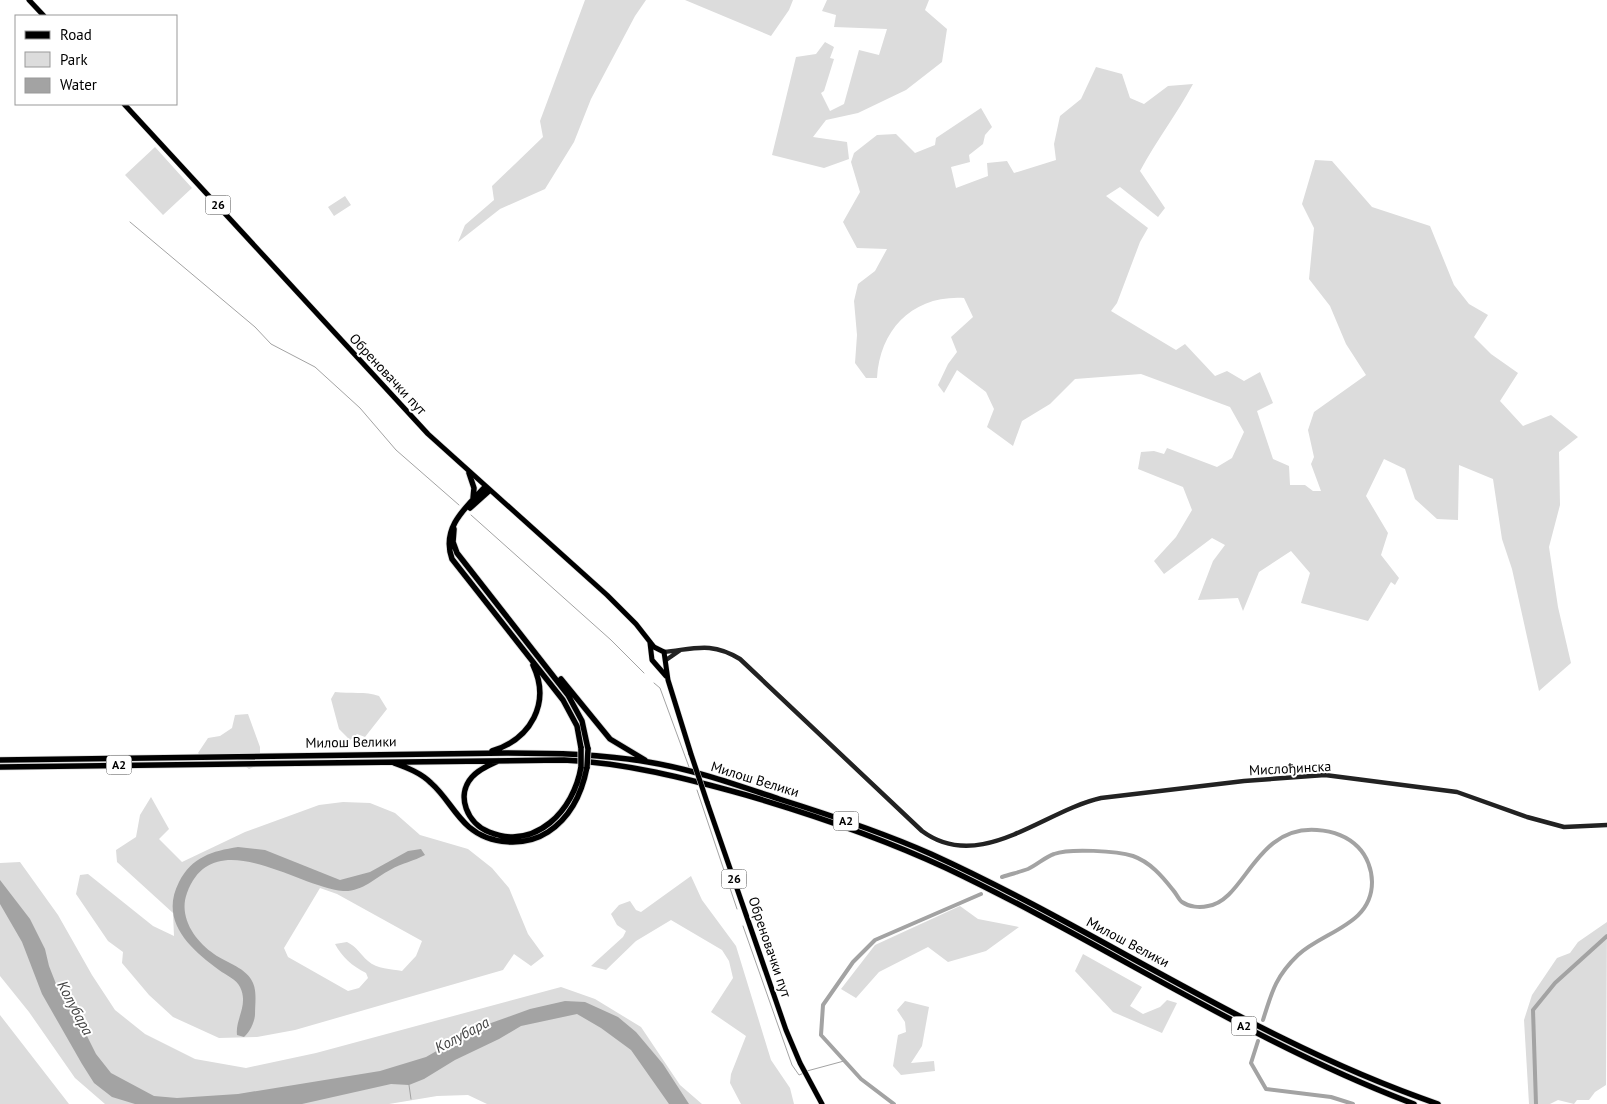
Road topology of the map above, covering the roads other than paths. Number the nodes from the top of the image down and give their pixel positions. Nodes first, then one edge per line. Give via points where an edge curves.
1 (29, 0) edge
2 (43, 15) edge
3 (125, 105) edge
4 (469, 473) junction
5 (487, 489) junction
6 (473, 499) junction
7 (650, 642) junction
8 (682, 649) junction
9 (661, 652) junction
10 (527, 655) junction
11 (652, 656) junction
12 (665, 661) junction
13 (544, 662) junction
14 (658, 665) junction
15 (668, 680) junction
16 (585, 748) junction
17 (485, 753) junction
18 (503, 759) junction
19 (0, 760) edge
20 (390, 761) junction
21 (649, 762) junction
22 (0, 767) edge
23 (584, 767) junction
24 (1607, 825) edge
25 (822, 1104) edge
26 (1414, 1104) edge
27 (1438, 1104) edge

1 - 2 main road
3 - 4 main road, Обреновачки пут / 26 via 408,413
4 - 5 main road, Обреновачки пут / 26
4 - 6 highway via 474,488
5 - 6 highway
5 - 7 main road, Обреновачки пут / 26 via 618,604
5 - 13 highway via 456,524 452,537 454,548
6 - 10 highway via 451,528 448,540 450,554 462,575
7 - 9 main road, Обреновачки пут / 26
7 - 11 main road, 26
8 - 9 main road, Мислођинска
8 - 12 main road
8 - 24 main road, Мислођинска via 712,648 740,659 906,817 935,840 950,846 984,844 1101,798 1320,775 1453,791 1564,827
9 - 11 main road
9 - 12 main road, 26
10 - 16 highway via 568,708
10 - 17 highway via 540,684 535,718 515,741
11 - 14 main road, 26
12 - 14 main road
12 - 15 main road, Обреновачки пут / 26
13 - 16 highway via 579,714
13 - 21 highway via 610,739
14 - 15 main road, Обреновачки пут / 26
15 - 25 main road, Обреновачки пут / 26, bridge via 706,802 786,1030
16 - 23 highway, bridge
17 - 19 highway, Милош Велики / A2
17 - 21 highway, Милош Велики / A2 via 582,754
18 - 20 highway, Милош Велики / A2
18 - 23 highway via 473,776 464,798 467,813 476,824 504,836 532,834 555,820 574,794
18 - 26 highway, Милош Велики / A2 via 584,761 674,775 874,838 946,868 1008,899 1271,1040
20 - 22 highway, Милош Велики / A2
20 - 23 highway via 426,778 476,832 498,841 513,842 537,838 562,821 579,795
21 - 27 highway, Милош Велики / A2 via 779,798 919,849 1064,921 1306,1050

